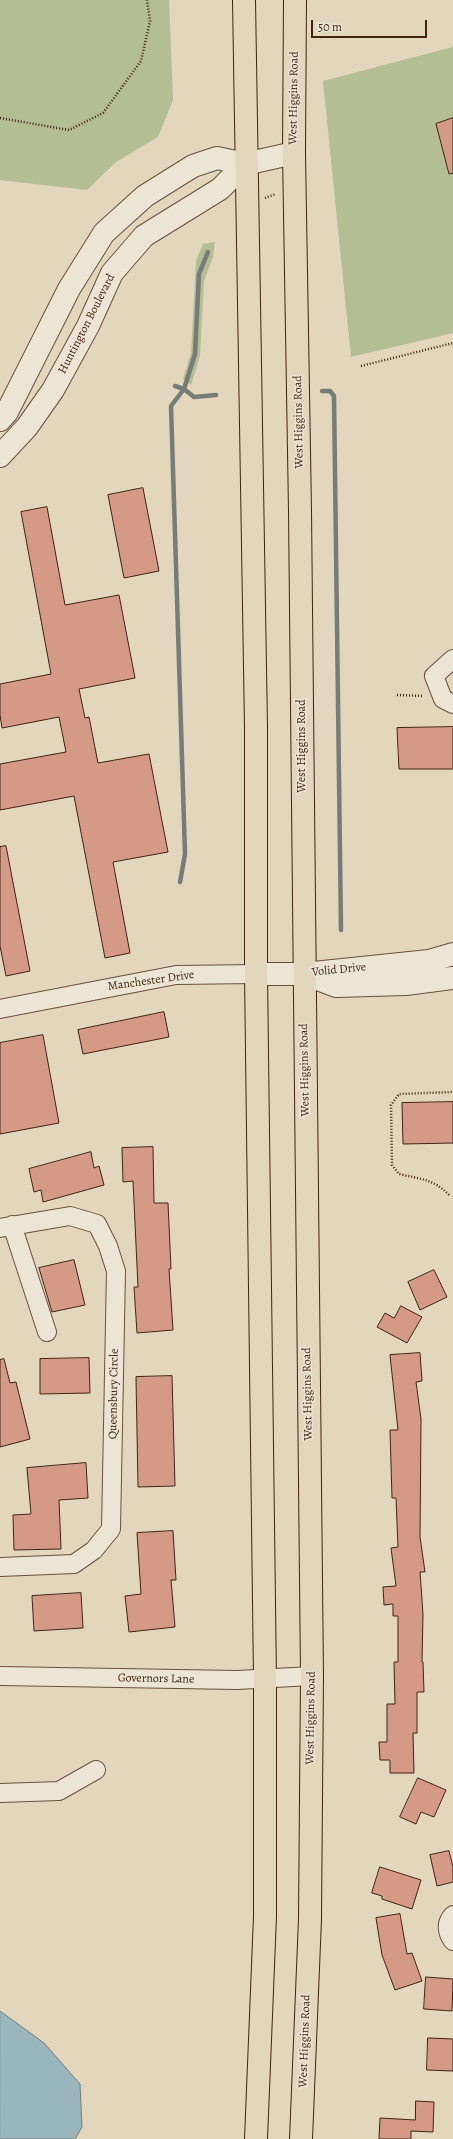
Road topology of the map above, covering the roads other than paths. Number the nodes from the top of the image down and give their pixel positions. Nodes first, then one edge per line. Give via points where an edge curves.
1 (244, 0) edge
2 (295, 0) edge
3 (294, 153) junction
4 (245, 164) junction
5 (0, 420) edge
6 (0, 456) edge
7 (453, 659) edge
8 (453, 704) edge
9 (453, 954) edge
10 (256, 974) junction
11 (304, 974) junction
12 (453, 978) edge
13 (0, 1008) edge
14 (6, 1227) edge
15 (47, 1332) dead end
16 (0, 1567) edge
17 (0, 1676) edge
18 (312, 1676) junction
19 (265, 1680) junction
20 (96, 1770) dead end
21 (0, 1793) edge
22 (453, 1915) edge
23 (453, 1941) edge
24 (256, 2139) edge
25 (301, 2139) edge

1 - 4 main road
2 - 3 main road, West Higgins Road
3 - 4 street
3 - 11 main road, West Higgins Road
4 - 5 street via 217,158 192,166 145,196 104,233 69,289 7,412
4 - 6 street, Huntington Boulevard via 220,189 144,236 112,273 88,326 53,390 27,427
4 - 10 main road via 256,727
7 - 8 street via 434,676 444,699
9 - 11 street, Volid Drive via 429,961
10 - 11 street, Manchester Drive
10 - 13 street, Manchester Drive via 176,975
10 - 19 main road
11 - 12 street, Volid Drive via 336,986 406,984
11 - 18 main road, West Higgins Road
14 - 15 street, Queensbury Circle
14 - 16 street, Queensbury Circle via 70,1216 96,1224 108,1246 116,1271 111,1529 94,1550 74,1564
17 - 19 street, Governors Lane
18 - 19 street, Governors Lane
18 - 25 main road, West Higgins Road via 310,1918
19 - 24 main road via 265,1916
20 - 21 street via 59,1791
22 - 23 street via 448,1922 448,1930

